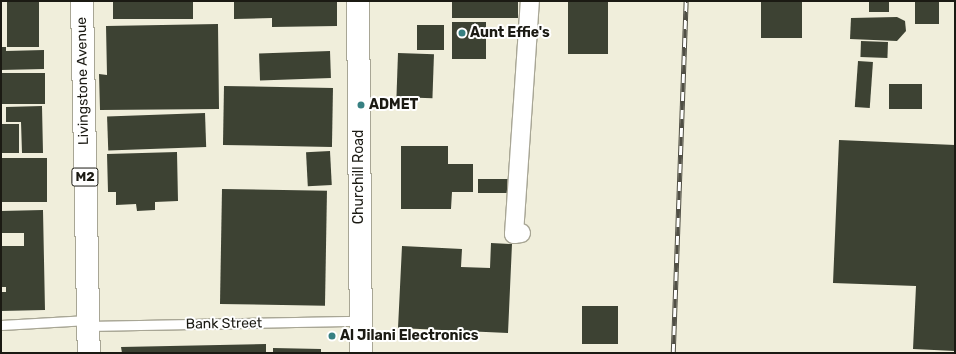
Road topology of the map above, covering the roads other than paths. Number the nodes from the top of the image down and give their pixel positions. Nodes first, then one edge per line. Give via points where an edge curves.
1 (82, 1) edge
2 (358, 1) edge
3 (530, 1) edge
4 (521, 234) dead end
5 (360, 322) junction
6 (88, 323) junction
7 (1, 325) edge
8 (89, 353) edge
9 (361, 353) edge

1 - 6 highway, Livingstone Avenue / M2
2 - 5 highway, Churchill Road
3 - 4 street via 514,234
5 - 6 lane, Bank Street
5 - 9 highway, Churchill Road
6 - 7 lane, Bank Street
6 - 8 highway, Livingstone Avenue / M2

